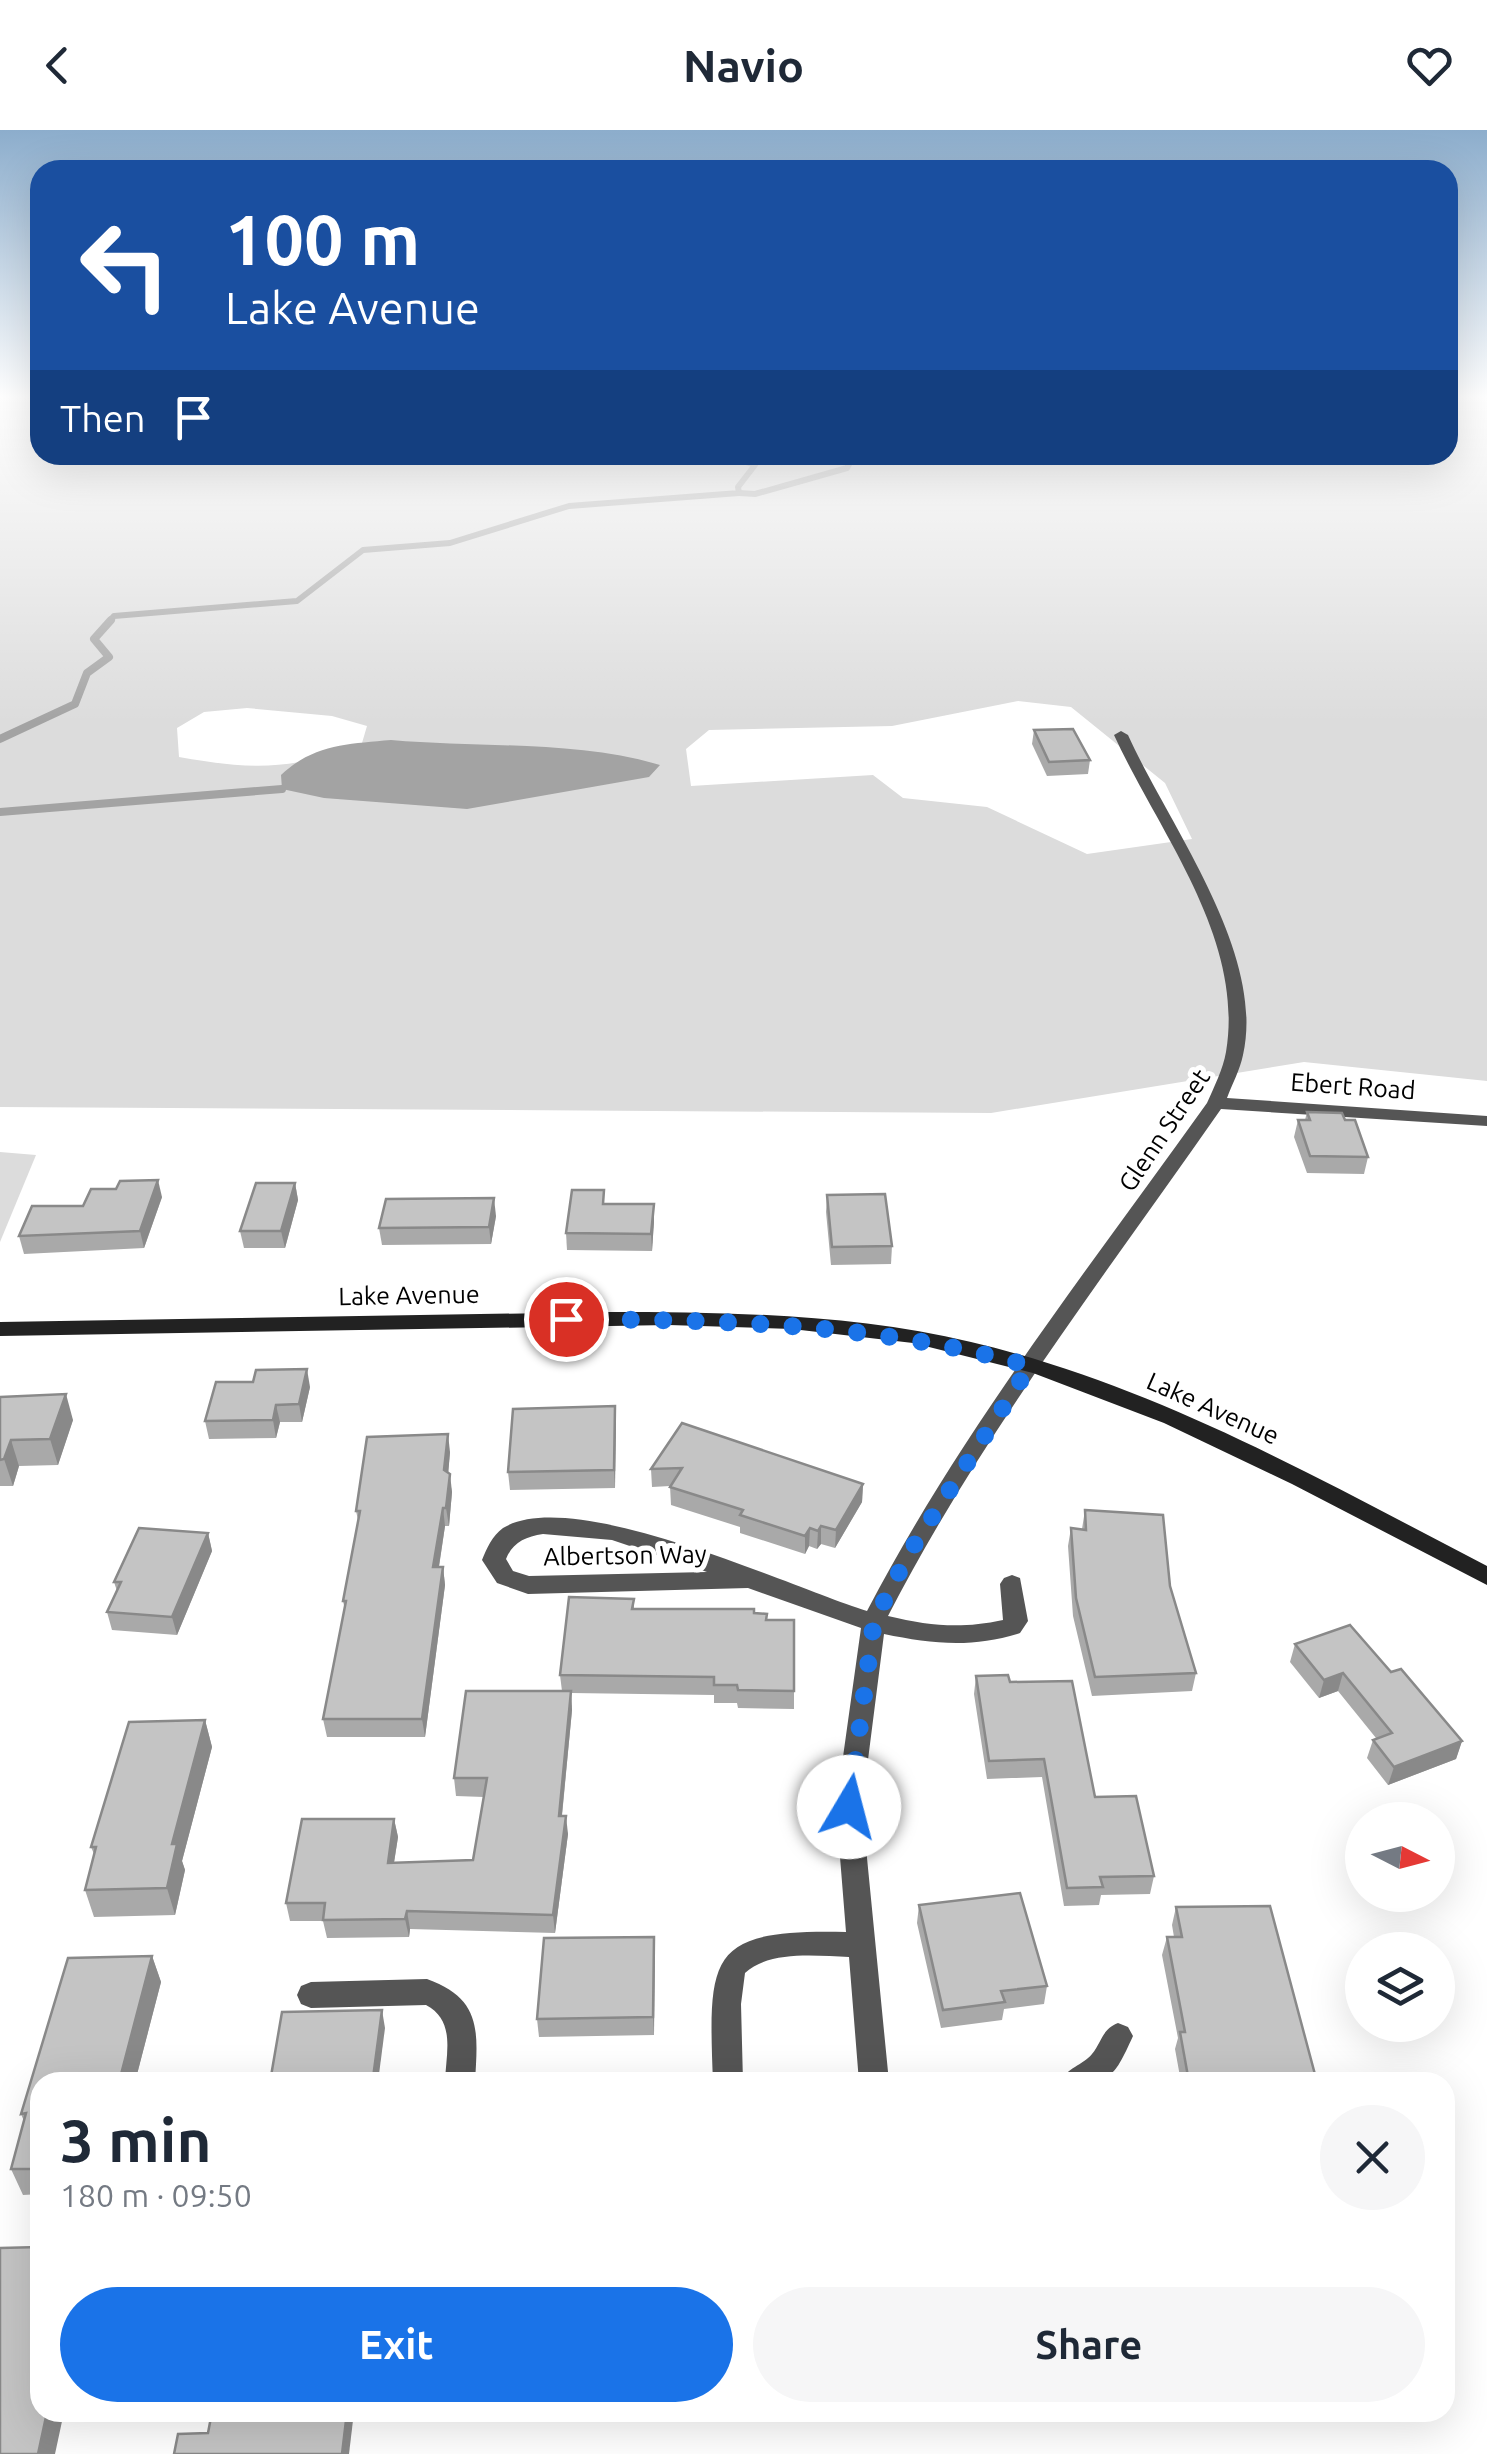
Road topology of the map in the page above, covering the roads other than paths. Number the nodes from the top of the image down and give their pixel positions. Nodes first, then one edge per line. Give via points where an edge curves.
1 (1121, 735) dead end
2 (1216, 1103) junction
3 (1487, 1121) edge
4 (0, 1330) edge
5 (1030, 1366) junction
6 (1487, 1576) edge
7 (748, 1580) junction
8 (1012, 1584) dead end
9 (874, 1621) junction
10 (862, 1945) junction
11 (311, 1994) dead end
12 (1118, 2036) dead end
13 (460, 2072) edge
14 (728, 2072) edge
15 (873, 2072) edge
16 (1092, 2072) edge

1 - 2 street, Glenn Street via 1230,960 1238,1035 1232,1075
2 - 3 street, Ebert Road
2 - 5 street, Glenn Street
4 - 5 main road, Lake Avenue via 698,1320 898,1336
5 - 6 main road, Lake Avenue via 1188,1424
5 - 9 street, Glenn Street via 909,1553
7 - 7 street, Albertson Way via 644,1540 578,1528 522,1528 502,1541 494,1560 505,1577 528,1585
7 - 9 street, Albertson Way
8 - 9 street, Albertson Way via 1016,1621 1000,1632 933,1635
9 - 10 street, Glenn Street via 849,1807
10 - 14 street via 772,1946 749,1952 734,1966
10 - 15 street, Glenn Street
11 - 13 street via 444,1997 456,2006 461,2028
12 - 16 street

